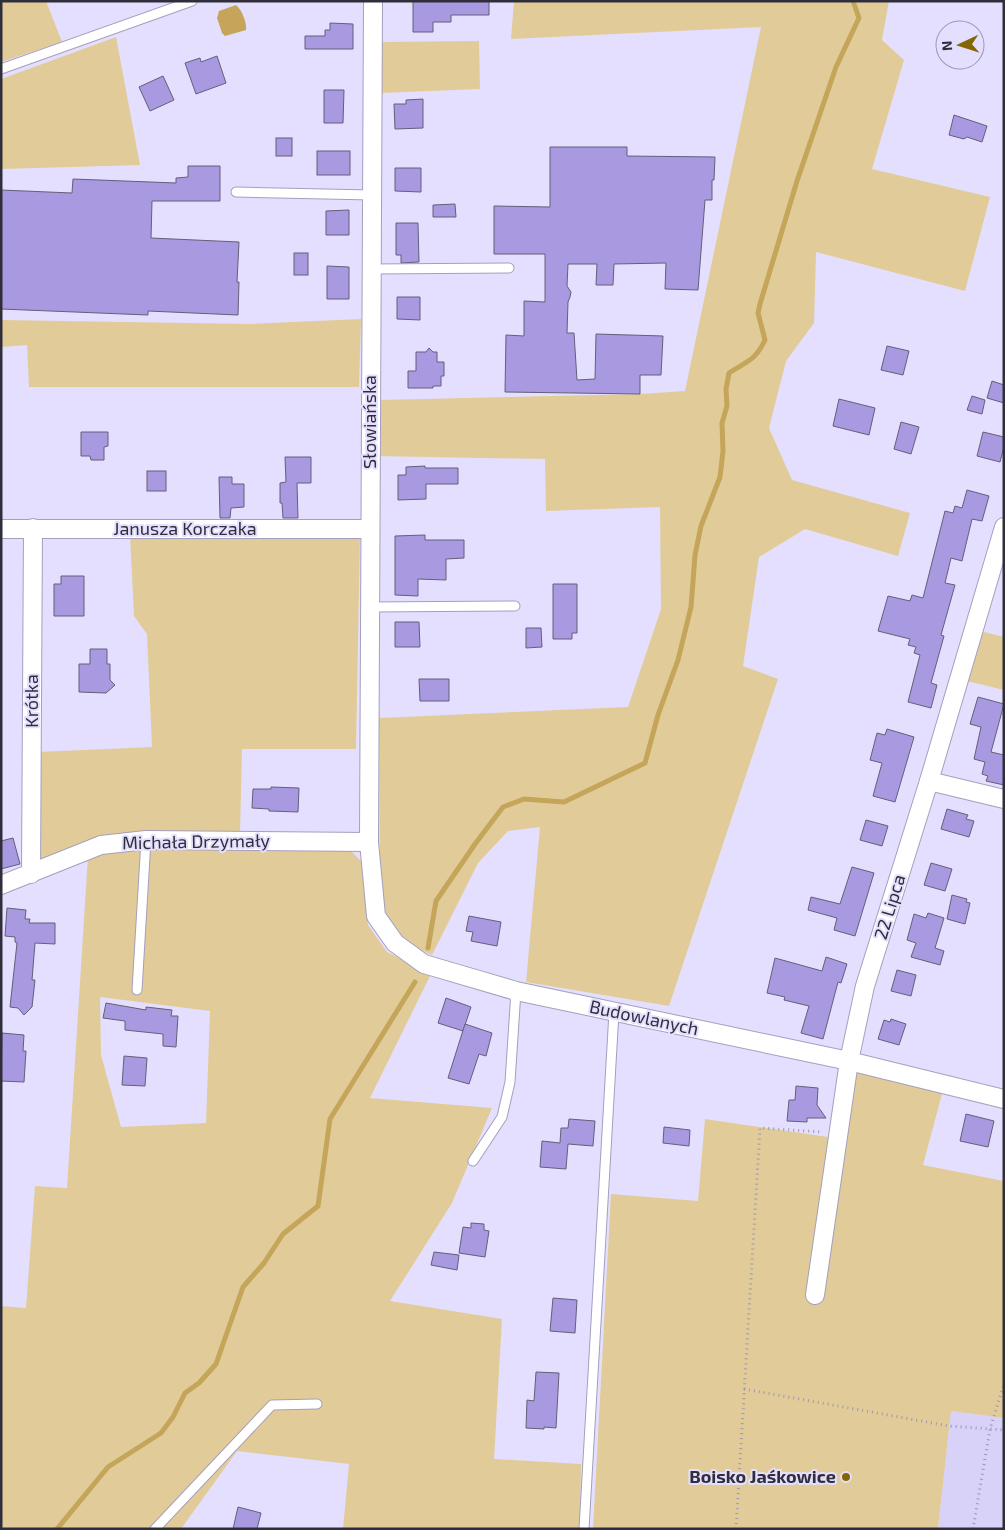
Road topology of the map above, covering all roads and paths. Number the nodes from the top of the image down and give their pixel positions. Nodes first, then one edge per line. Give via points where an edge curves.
1 (192, 1) edge
2 (373, 1) edge
3 (1, 69) edge
4 (236, 192) dead end
5 (372, 195) junction
6 (371, 268) junction
7 (508, 268) dead end
8 (1004, 527) edge
9 (33, 528) junction
10 (1, 529) edge
11 (369, 529) junction
12 (515, 606) dead end
13 (369, 607) junction
14 (928, 781) junction
15 (1004, 800) edge
16 (146, 840) junction
17 (369, 842) junction
18 (31, 874) junction
19 (1, 886) edge
20 (137, 990) dead end
21 (516, 991) junction
22 (614, 1012) junction
23 (849, 1061) junction
24 (1004, 1099) edge
25 (839, 1133) junction
26 (473, 1160) dead end
27 (815, 1295) dead end
28 (1004, 1384) edge
29 (744, 1389) junction
30 (317, 1404) dead end
31 (990, 1429) junction
32 (1004, 1430) edge
33 (154, 1529) edge
34 (584, 1529) edge
35 (736, 1529) edge
36 (973, 1529) edge

1 - 3 lane
2 - 5 street, Słowiańska
4 - 5 lane
5 - 6 street, Słowiańska
6 - 7 lane
6 - 11 street, Słowiańska
8 - 14 street, 22 Lipca
9 - 10 street, Janusza Korczaka
9 - 11 street, Janusza Korczaka
9 - 18 street, Krótka
11 - 13 street, Słowiańska
12 - 13 lane
13 - 17 street, Słowiańska
14 - 15 street
14 - 23 street, 22 Lipca via 865,986
16 - 17 street, Michała Drzymały
16 - 18 street, Michała Drzymały via 101,845
16 - 20 lane
17 - 21 street, Budowlanych via 376,916 395,943 424,964
18 - 19 street, Michała Drzymały
21 - 22 street, Budowlanych
21 - 26 lane via 510,1082 502,1117
22 - 23 street, Budowlanych
22 - 34 lane
23 - 24 street, Budowlanych
23 - 25 street, 22 Lipca
25 - 27 street, 22 Lipca
25 - 29 path via 760,1128
28 - 31 path
29 - 31 path via 949,1426
29 - 35 path
30 - 33 lane via 272,1405
31 - 32 path
31 - 36 path

